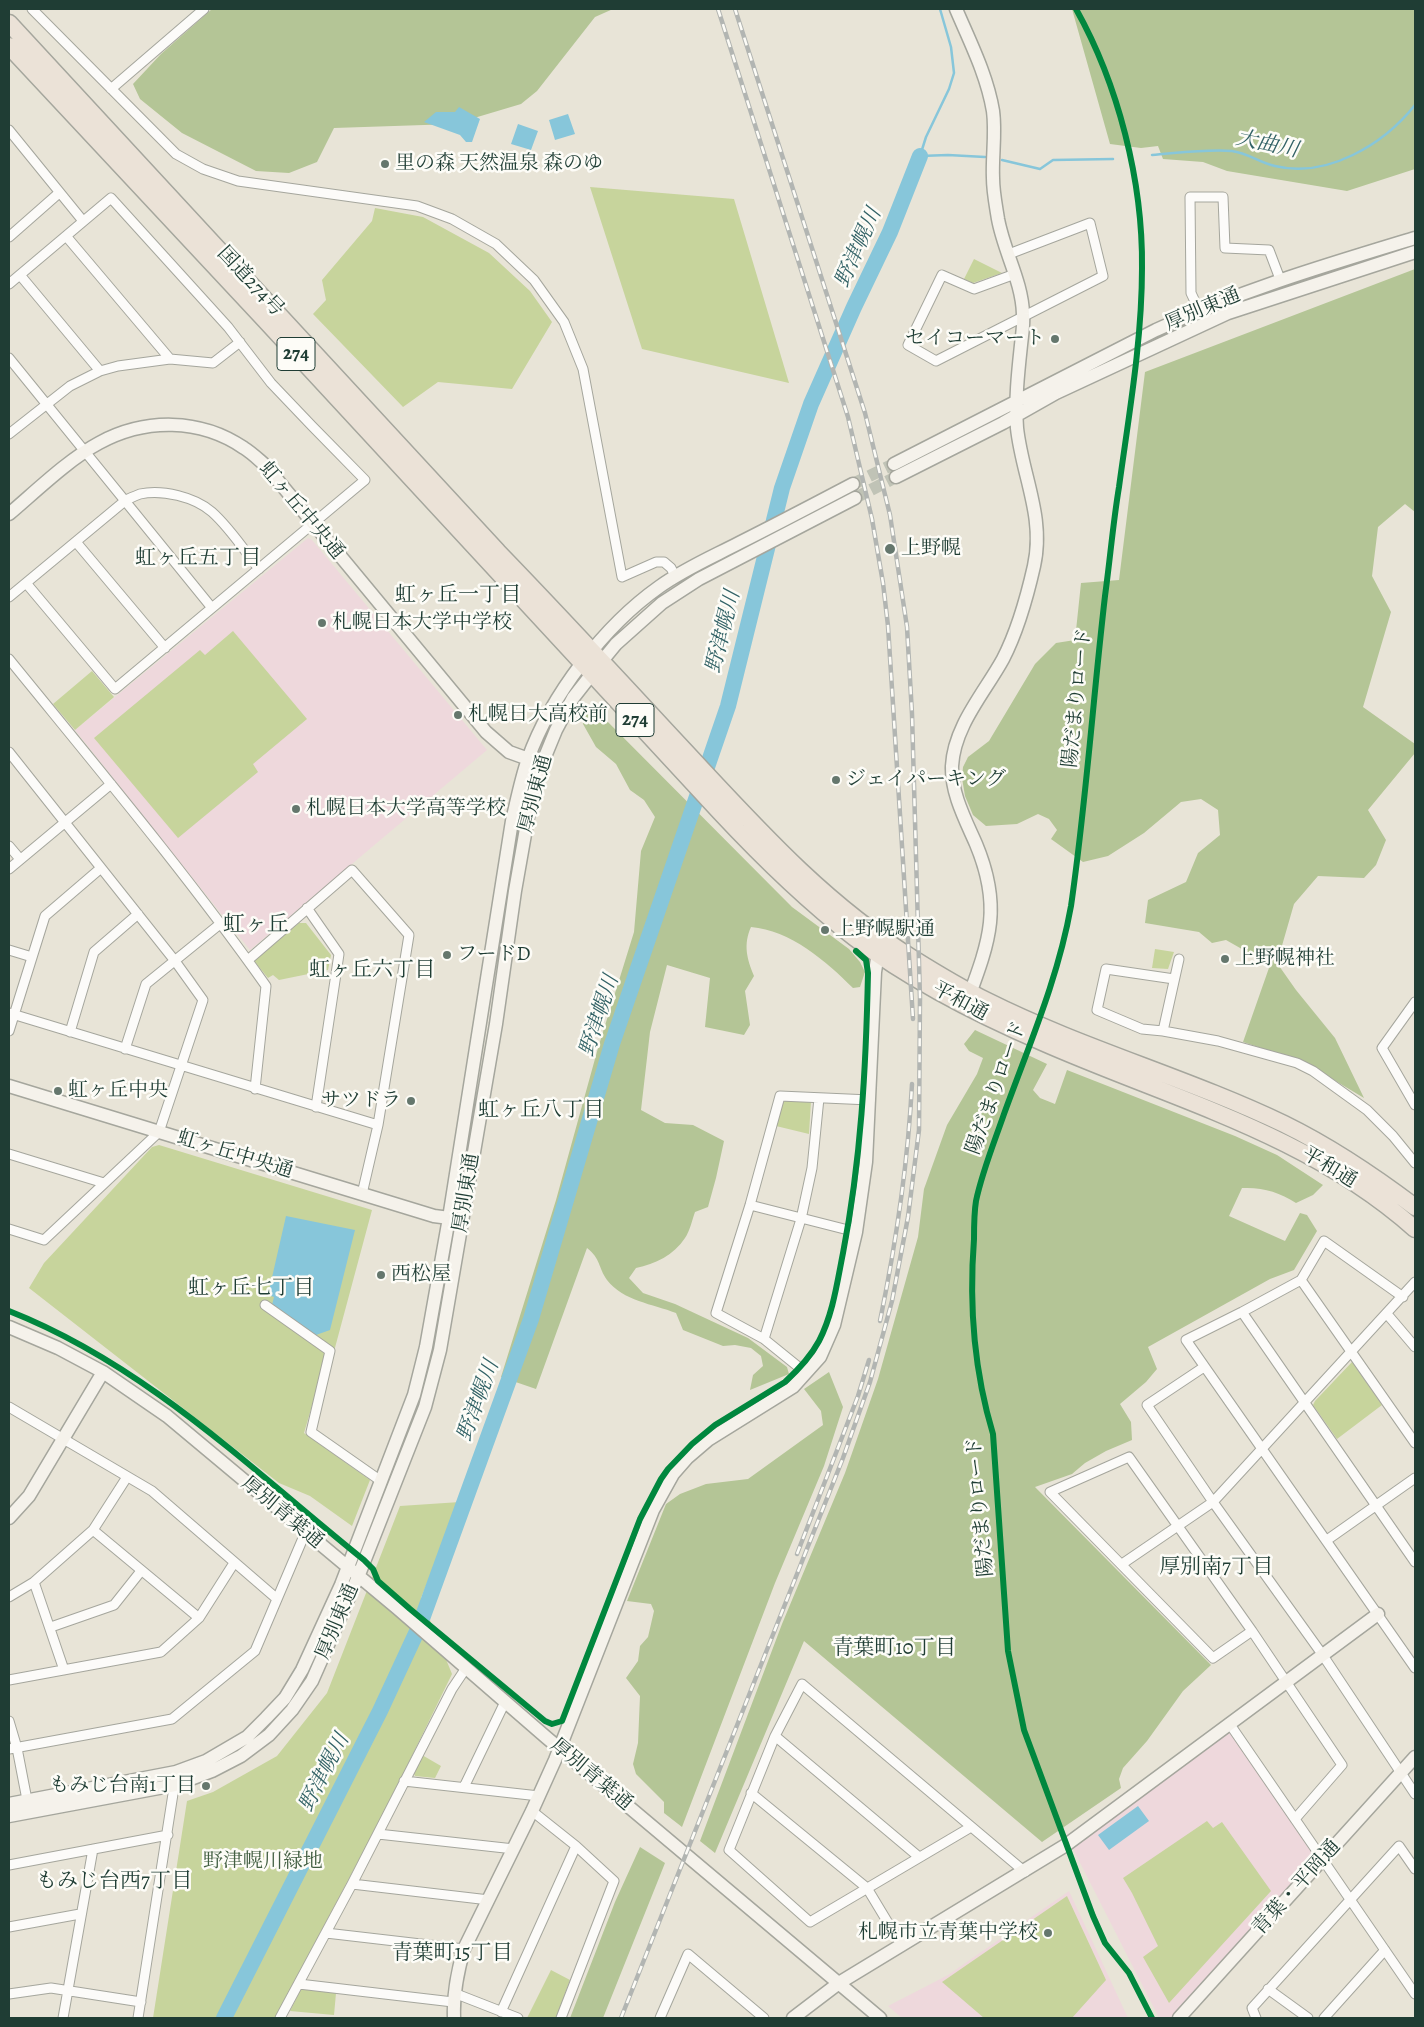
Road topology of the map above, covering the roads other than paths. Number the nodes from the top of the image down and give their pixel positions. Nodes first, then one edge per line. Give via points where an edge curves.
1 (32, 9) edge
2 (204, 9) edge
3 (956, 9) edge
4 (9, 23) edge
5 (9, 46) edge
6 (111, 89) junction
7 (9, 130) edge
8 (59, 193) junction
9 (84, 221) junction
10 (9, 236) edge
11 (66, 236) junction
12 (1415, 238) edge
13 (1415, 252) edge
14 (1009, 254) junction
15 (1015, 274) junction
16 (20, 275) junction
17 (1280, 279) junction
18 (9, 284) edge
19 (1198, 310) junction
20 (1024, 316) junction
21 (240, 342) junction
22 (9, 358) edge
23 (170, 359) junction
24 (100, 371) junction
25 (46, 404) junction
26 (1016, 408) junction
27 (9, 434) edge
28 (86, 451) junction
29 (894, 464) tunnel mouth
30 (896, 477) tunnel mouth
31 (853, 484) tunnel mouth
32 (856, 498) tunnel mouth
33 (126, 500) junction
34 (9, 514) edge
35 (313, 523) junction
36 (76, 542) junction
37 (259, 568) junction
38 (675, 576) junction
39 (26, 583) junction
40 (9, 597) edge
41 (212, 608) junction
42 (165, 648) junction
43 (9, 659) edge
44 (592, 662) junction
45 (9, 752) edge
46 (528, 760) junction
47 (542, 764) junction
48 (111, 784) junction
49 (66, 823) junction
50 (9, 846) edge
51 (20, 859) junction
52 (101, 868) junction
53 (9, 869) edge
54 (501, 888) junction
55 (515, 891) junction
56 (307, 908) junction
57 (138, 914) junction
58 (220, 924) junction
59 (880, 936) junction
60 (9, 950) edge
61 (878, 954) junction
62 (32, 958) junction
63 (1180, 959) dead end
64 (248, 960) junction
65 (175, 961) junction
66 (1174, 978) junction
67 (968, 999) junction
68 (1415, 1004) edge
69 (11, 1014) edge
70 (1163, 1030) junction
71 (9, 1031) edge
72 (70, 1032) junction
73 (126, 1049) junction
74 (182, 1066) junction
75 (9, 1086) edge
76 (255, 1089) junction
77 (819, 1098) junction
78 (870, 1100) junction
79 (1415, 1105) edge
80 (316, 1107) junction
81 (378, 1125) junction
82 (159, 1132) junction
83 (9, 1154) edge
84 (1415, 1163) edge
85 (104, 1183) junction
86 (362, 1194) junction
87 (750, 1205) junction
88 (1415, 1207) edge
89 (456, 1219) junction
90 (801, 1219) junction
91 (1415, 1228) edge
92 (9, 1229) edge
93 (856, 1232) junction
94 (1300, 1280) junction
95 (1415, 1282) edge
96 (1402, 1297) junction
97 (265, 1305) dead end
98 (1242, 1312) junction
99 (1387, 1314) junction
100 (9, 1327) edge
101 (764, 1338) junction
102 (1415, 1348) edge
103 (1351, 1353) junction
104 (1204, 1367) junction
105 (103, 1372) junction
106 (806, 1373) junction
107 (1305, 1402) junction
108 (9, 1406) edge
109 (63, 1439) junction
110 (1415, 1443) edge
111 (1263, 1448) junction
112 (127, 1476) junction
113 (1415, 1478) edge
114 (381, 1481) junction
115 (1213, 1502) junction
116 (1376, 1505) junction
117 (9, 1518) edge
118 (1178, 1526) junction
119 (93, 1530) junction
120 (306, 1532) junction
121 (1327, 1540) junction
122 (1415, 1562) edge
123 (234, 1563) junction
124 (1122, 1564) junction
125 (348, 1568) junction
126 (141, 1571) junction
127 (358, 1577) junction
128 (34, 1582) junction
129 (9, 1598) edge
130 (276, 1598) junction
131 (1378, 1614) junction
132 (198, 1618) junction
133 (51, 1627) junction
134 (1252, 1631) junction
135 (1322, 1654) junction
136 (466, 1668) junction
137 (1415, 1668) edge
138 (64, 1670) junction
139 (9, 1680) edge
140 (1285, 1682) junction
141 (506, 1702) junction
142 (9, 1722) edge
143 (1229, 1723) junction
144 (775, 1736) junction
145 (13, 1748) edge
146 (560, 1749) junction
147 (1415, 1757) edge
148 (176, 1772) junction
149 (1401, 1773) junction
150 (404, 1781) junction
151 (175, 1785) junction
152 (464, 1787) junction
153 (751, 1793) junction
154 (1415, 1794) edge
155 (539, 1796) junction
156 (9, 1804) edge
157 (28, 1806) junction
158 (532, 1811) junction
159 (9, 1816) edge
160 (1294, 1819) junction
161 (971, 1827) junction
162 (378, 1834) junction
163 (168, 1835) junction
164 (576, 1846) junction
165 (93, 1849) junction
166 (514, 1849) junction
167 (919, 1857) junction
168 (1323, 1859) junction
169 (9, 1865) edge
170 (1415, 1869) edge
171 (1025, 1872) junction
172 (352, 1884) junction
173 (867, 1888) junction
174 (1348, 1899) junction
175 (489, 1900) junction
176 (80, 1914) junction
177 (9, 1927) edge
178 (326, 1932) junction
179 (902, 1946) junction
180 (464, 1949) junction
181 (1385, 1950) junction
182 (838, 1983) junction
183 (299, 1984) junction
184 (1268, 1989) junction
185 (68, 1990) junction
186 (9, 1994) edge
187 (1415, 1994) edge
188 (454, 1997) junction
189 (141, 2002) junction
190 (501, 2012) junction
191 (662, 2017) edge
192 (63, 2018) edge
193 (138, 2018) edge
194 (280, 2018) edge
195 (454, 2018) edge
196 (518, 2018) edge
197 (561, 2018) edge
198 (764, 2018) edge
199 (793, 2018) edge
200 (880, 2018) edge
201 (1179, 2018) edge
202 (1256, 2018) edge
203 (1308, 2018) edge
204 (1324, 2018) edge

1 - 6 street
2 - 6 street
3 - 14 street via 990,97 994,128 994,198
4 - 44 highway, 国道274号 / 274 via 498,552
5 - 44 highway, 国道274号 / 274
6 - 38 street via 176,154 202,169 238,181 417,206 452,219 496,244 534,280 564,322 584,369 622,577 656,562 664,562
7 - 8 street
8 - 9 street
8 - 10 street
9 - 11 street
9 - 21 street via 111,198
11 - 16 street
11 - 23 street
12 - 17 street, 厚別東通
13 - 26 street, 厚別東通 via 1228,313 1056,393
14 - 15 street
14 - 20 street via 1090,223 1103,276
15 - 20 street
15 - 20 street via 974,290 942,275 908,345 936,360
16 - 18 street
16 - 24 street
17 - 19 street, 厚別東通
17 - 19 street via 1269,250 1225,248 1223,197 1190,197 1191,293
19 - 26 street, 厚別東通 via 1148,334
20 - 26 street
21 - 23 street via 213,363
21 - 35 street via 271,382 366,480
22 - 25 street
23 - 24 street
24 - 25 street via 70,386
25 - 27 street
25 - 28 street
26 - 29 street, 厚別東通
26 - 30 street, 厚別東通
26 - 67 street via 1022,457 1037,522 1035,563 1014,633 963,728 952,761 955,791 980,854 990,898 989,937
28 - 33 street
28 - 34 street, 虹ヶ丘中央通
28 - 35 street, 虹ヶ丘中央通 via 127,430 150,425 199,427 244,448 265,465
31 - 38 street, 厚別東通
32 - 44 street, 厚別東通 via 700,579 662,603
33 - 36 street
33 - 37 street via 140,494 156,493 177,495 196,502 212,512
33 - 41 street
35 - 37 street
35 - 46 street, 虹ヶ丘中央通 via 486,732 509,752
36 - 39 street
36 - 42 street
37 - 41 street
38 - 44 street, 厚別東通 via 634,607 603,637
39 - 40 street
39 - 42 street via 115,689
41 - 42 street
43 - 48 street
44 - 46 street, 厚別東通 via 546,719
44 - 47 street, 厚別東通
44 - 59 highway, 平和通 / 274 via 683,749 799,870
44 - 61 highway, 平和通 / 274 via 678,767 764,859 837,924
45 - 49 street
46 - 47 street, 虹ヶ丘中央通
46 - 54 street, 厚別東通 via 512,821
47 - 55 street, 厚別東通 via 530,806
48 - 49 street
48 - 58 street
49 - 51 street
49 - 52 street
50 - 51 street
51 - 53 street
52 - 57 street
52 - 62 street via 45,916
54 - 55 street
54 - 89 street, 厚別東通
55 - 89 street, 厚別東通 via 496,1024
56 - 64 street
56 - 80 street via 339,954
56 - 81 street via 352,870 408,935
57 - 65 street
57 - 72 street via 94,952
58 - 64 street
58 - 65 street
59 - 61 street
59 - 67 highway, 平和通 / 274
60 - 62 street
61 - 67 highway, 平和通 / 274 via 914,978
61 - 78 street
62 - 69 street
63 - 66 street
64 - 76 street via 266,986
65 - 73 street via 146,984
65 - 74 street via 203,1000
66 - 70 street
66 - 70 street via 1106,969 1097,1010 1142,1029
67 - 88 highway, 平和通 / 274 via 1285,1125 1359,1167
67 - 91 highway, 平和通 / 274 via 1050,1046 1286,1143 1360,1186
68 - 79 street via 1382,1048
69 - 71 street
69 - 72 street
70 - 84 street via 1218,1040 1313,1072 1367,1110
72 - 73 street
73 - 74 street
74 - 76 street
74 - 82 street
75 - 82 street, 虹ヶ丘中央通
76 - 80 street
77 - 78 street
77 - 87 street via 780,1096
77 - 90 street via 812,1168
78 - 93 street via 866,1162
80 - 81 street
81 - 86 street
82 - 85 street
82 - 86 street, 虹ヶ丘中央通
83 - 85 street
85 - 92 street via 44,1240
86 - 89 street, 虹ヶ丘中央通 via 434,1216
87 - 90 street
87 - 101 street via 716,1313
89 - 114 street, 厚別東通 via 414,1395
89 - 127 street, 厚別東通 via 440,1350 425,1407
90 - 93 street
90 - 101 street
93 - 106 street via 834,1325 820,1357
94 - 96 street via 1324,1241
94 - 98 street
94 - 103 street
95 - 96 street
96 - 99 street
97 - 114 street via 330,1352 311,1432
98 - 104 street via 1186,1340
98 - 107 street
99 - 102 street
99 - 103 street
100 - 105 street, 厚別青葉通
101 - 106 street
103 - 107 street
103 - 110 street
104 - 111 street
104 - 115 street via 1147,1405
105 - 109 street
105 - 120 street, 厚別青葉通 via 167,1416
106 - 146 street via 792,1386 708,1440 674,1474 653,1510
107 - 111 street
107 - 116 street
108 - 109 street
109 - 112 street
109 - 117 street via 29,1496
111 - 115 street
111 - 121 street
112 - 119 street
112 - 123 street via 152,1491
113 - 116 street
114 - 125 street, 厚別東通
115 - 118 street
115 - 135 street
116 - 121 street
116 - 122 street
118 - 124 street
118 - 124 street via 1129,1457 1050,1492
118 - 134 street
119 - 126 street
119 - 128 street
120 - 125 street, 厚別青葉通
120 - 130 street
121 - 131 street
123 - 130 street
123 - 132 street
124 - 134 street via 1213,1658
125 - 127 street, 厚別青葉通
125 - 148 street, 厚別東通 via 302,1670 285,1698 247,1737 206,1761
126 - 132 street
126 - 133 street via 114,1605
127 - 136 street, 厚別青葉通
127 - 151 street, 厚別東通 via 312,1681 292,1710 269,1735 241,1756
128 - 129 street
128 - 133 street
130 - 145 street via 255,1651 172,1719
131 - 135 street
131 - 137 street
132 - 138 street via 161,1652
133 - 138 street
134 - 140 street
135 - 140 street
135 - 149 street
136 - 141 street, 厚別青葉通
136 - 150 street
138 - 139 street
140 - 143 street
140 - 160 street via 1342,1765
141 - 146 street, 厚別青葉通
141 - 152 street
142 - 145 street
143 - 160 street
143 - 171 street
144 - 153 street
144 - 161 street via 802,1684
144 - 167 street
145 - 157 street
146 - 155 street
146 - 182 street, 厚別青葉通
147 - 149 street, 青葉・平岡通
148 - 151 street
148 - 157 street, 厚別東通
149 - 154 street
149 - 168 street, 青葉・平岡通
150 - 152 street
150 - 162 street
151 - 157 street, 厚別東通
151 - 163 street
152 - 155 street
153 - 173 street
153 - 173 street via 729,1850 810,1922
155 - 158 street
156 - 157 street, 厚別東通
157 - 159 street, 厚別東通
158 - 164 street
158 - 166 street
160 - 168 street
161 - 167 street
161 - 171 street
162 - 166 street
162 - 172 street
163 - 165 street
163 - 189 street
164 - 190 street
164 - 197 street via 614,1881
165 - 169 street
165 - 176 street
166 - 175 street
167 - 173 street
168 - 174 street
168 - 201 street, 青葉・平岡通
170 - 174 street via 1399,1846
171 - 179 street
172 - 175 street
172 - 178 street
173 - 179 street
174 - 181 street
174 - 184 street
175 - 180 street
176 - 177 street
176 - 185 street
178 - 180 street
178 - 183 street
179 - 182 street
180 - 188 street
181 - 187 street
181 - 204 street
182 - 199 street
182 - 200 street, 厚別青葉通
183 - 188 street
183 - 194 street
184 - 202 street via 1252,2008
184 - 203 street
185 - 186 street via 51,1988
185 - 189 street
185 - 192 street
188 - 190 street
188 - 195 street
189 - 193 street
190 - 196 street
191 - 198 street via 688,1954

